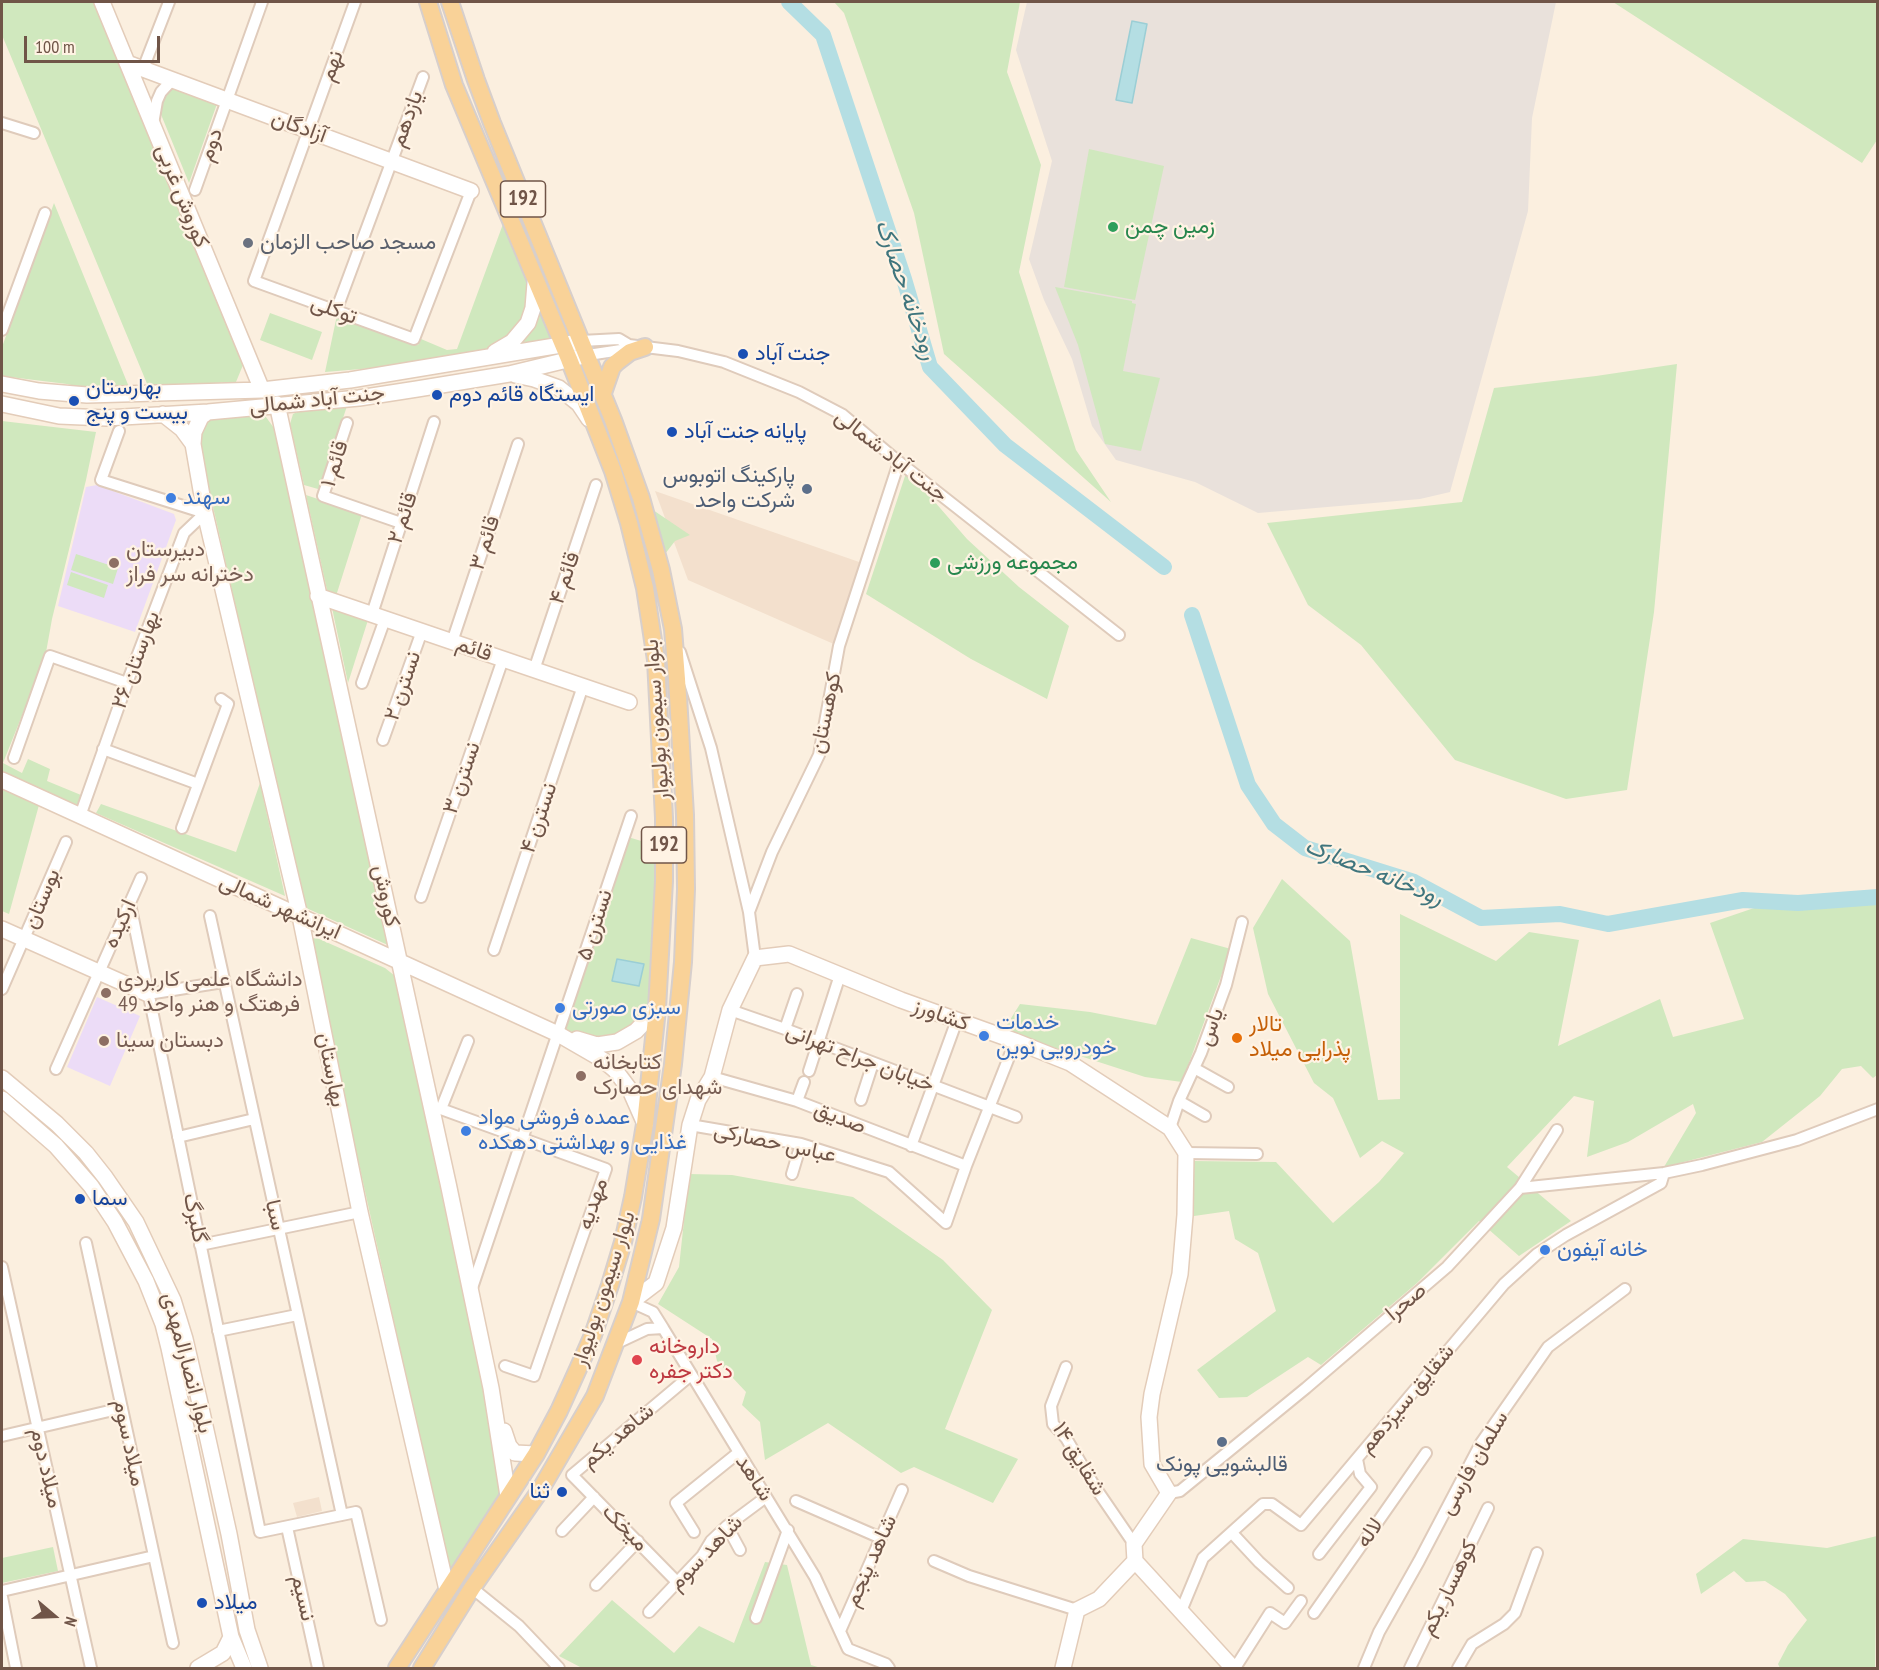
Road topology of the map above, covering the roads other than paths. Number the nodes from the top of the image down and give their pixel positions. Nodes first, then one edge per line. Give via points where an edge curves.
1 (102, 2) edge
2 (169, 2) edge
3 (262, 2) edge
4 (355, 2) edge
5 (428, 2) edge
6 (450, 2) edge
7 (127, 63) junction
8 (143, 69) junction
9 (423, 77) dead end
10 (172, 80) junction
11 (227, 100) junction
12 (2, 123) edge
13 (153, 127) junction
14 (308, 130) junction
15 (34, 133) dead end
16 (392, 161) junction
17 (195, 190) dead end
18 (471, 191) joint
19 (45, 213) dead end
20 (254, 281) joint
21 (535, 283) junction
22 (336, 311) junction
23 (4, 316) edge
24 (2, 330) edge
25 (637, 346) junction
26 (585, 348) junction
27 (566, 352) junction
28 (487, 356) junction
29 (509, 374) junction
30 (2, 384) edge
31 (262, 390) junction
32 (603, 393) junction
33 (2, 404) edge
34 (277, 404) junction
35 (208, 412) junction
36 (163, 414) junction
37 (434, 422) dead end
38 (347, 423) dead end
39 (593, 425) junction
40 (119, 431) dead end
41 (193, 444) junction
42 (518, 444) dead end
43 (899, 462) junction
44 (596, 485) dead end
45 (205, 513) junction
46 (401, 522) junction
47 (318, 596) junction
48 (378, 616) junction
49 (673, 629) junction
50 (422, 631) junction
51 (1119, 635) dead end
52 (452, 642) junction
53 (503, 659) junction
54 (534, 670) junction
55 (127, 683) junction
56 (362, 683) dead end
57 (583, 686) junction
58 (221, 699) dead end
59 (629, 702) dead end
60 (384, 740) dead end
61 (103, 749) junction
62 (14, 758) dead end
63 (2, 780) edge
64 (198, 784) junction
65 (80, 816) junction
66 (631, 816) dead end
67 (182, 828) dead end
68 (66, 842) dead end
69 (141, 878) dead end
70 (421, 897) dead end
71 (130, 904) junction
72 (749, 912) junction
73 (210, 916) dead end
74 (300, 916) junction
75 (1242, 922) dead end
76 (2, 929) edge
77 (24, 939) junction
78 (494, 950) dead end
79 (755, 958) junction
80 (400, 962) junction
81 (99, 972) junction
82 (840, 975) junction
83 (223, 982) junction
84 (2, 988) edge
85 (148, 994) junction
86 (797, 994) dead end
87 (657, 1009) junction
88 (730, 1010) junction
89 (957, 1020) junction
90 (785, 1029) junction
91 (558, 1034) junction
92 (468, 1041) dead end
93 (818, 1042) junction
94 (1011, 1052) dead end
95 (873, 1063) junction
96 (1194, 1068) junction
97 (56, 1069) dead end
98 (810, 1071) dead end
99 (712, 1077) junction
100 (2, 1078) edge
101 (804, 1082) dead end
102 (934, 1086) junction
103 (1228, 1087) dead end
104 (2, 1099) edge
105 (861, 1100) dead end
106 (797, 1101) junction
107 (1179, 1101) junction
108 (990, 1107) junction
109 (1878, 1109) edge
110 (1206, 1116) dead end
111 (1016, 1117) dead end
112 (254, 1119) junction
113 (645, 1124) junction
114 (690, 1125) junction
115 (1170, 1128) junction
116 (1557, 1130) dead end
117 (178, 1137) junction
118 (522, 1139) junction
119 (801, 1144) junction
120 (911, 1146) junction
121 (1186, 1153) junction
122 (1257, 1154) dead end
123 (966, 1166) junction
124 (1664, 1173) junction
125 (792, 1174) dead end
126 (1520, 1188) junction
127 (360, 1212) junction
128 (278, 1229) junction
129 (86, 1244) dead end
130 (200, 1245) junction
131 (2, 1267) edge
132 (1625, 1289) dead end
133 (470, 1294) junction
134 (632, 1302) junction
135 (297, 1315) junction
136 (663, 1328) junction
137 (218, 1332) junction
138 (615, 1344) junction
139 (504, 1366) dead end
140 (1066, 1367) dead end
141 (691, 1375) junction
142 (491, 1388) junction
143 (122, 1408) junction
144 (37, 1428) junction
145 (2, 1436) edge
146 (738, 1453) junction
147 (1426, 1453) dead end
148 (536, 1454) junction
149 (1357, 1459) junction
150 (572, 1475) joint
151 (902, 1490) dead end
152 (1169, 1493) junction
153 (508, 1496) junction
154 (594, 1497) junction
155 (766, 1497) junction
156 (796, 1501) dead end
157 (1488, 1508) dead end
158 (342, 1515) junction
159 (727, 1526) junction
160 (287, 1527) junction
161 (788, 1530) junction
162 (562, 1531) dead end
163 (694, 1532) dead end
164 (1232, 1533) junction
165 (881, 1538) junction
166 (638, 1541) junction
167 (1134, 1544) junction
168 (740, 1550) dead end
169 (1537, 1553) dead end
170 (1319, 1554) dead end
171 (154, 1556) junction
172 (934, 1561) dead end
173 (1135, 1561) junction
174 (70, 1575) junction
175 (677, 1582) junction
176 (596, 1585) dead end
177 (472, 1588) junction
178 (1288, 1588) dead end
179 (447, 1590) junction
180 (2, 1591) edge
181 (2, 1597) edge
182 (1301, 1601) dead end
183 (1077, 1610) junction
184 (1181, 1611) junction
185 (649, 1612) dead end
186 (1314, 1613) dead end
187 (756, 1618) dead end
188 (381, 1620) dead end
189 (840, 1631) junction
190 (231, 1637) junction
191 (173, 1643) dead end
192 (16, 1668) edge
193 (91, 1668) edge
194 (198, 1668) edge
195 (244, 1668) edge
196 (260, 1668) edge
197 (318, 1668) edge
198 (397, 1668) edge
199 (422, 1668) edge
200 (559, 1668) edge
201 (889, 1668) edge
202 (1063, 1668) edge
203 (1234, 1668) edge
204 (1364, 1668) edge
205 (1410, 1668) edge
206 (1458, 1668) edge

1 - 7 street, کوروش غربی
2 - 8 street
3 - 11 street, دوم
4 - 14 street, نهم
5 - 21 main road, بلوار سیمون بولیوار / 192 via 454,85
6 - 26 main road, بلوار سیمون بولیوار / 192 via 492,123
7 - 8 street, آزادگان
7 - 13 street, کوروش غربی
8 - 10 street, آزادگان
9 - 16 street, یازدهم
10 - 11 street, آزادگان
10 - 13 street via 156,101
11 - 14 street, آزادگان
11 - 17 street, دوم
12 - 15 street
13 - 31 street, کوروش غربی
14 - 16 street, آزادگان
14 - 20 street, نهم
16 - 18 street, آزادگان
16 - 22 street, یازدهم
18 - 22 street, توکلی via 414,339
19 - 23 street
20 - 22 street, توکلی
21 - 27 main road, بلوار سیمون بولیوار / 192
21 - 28 street via 528,323 512,342
23 - 24 street
25 - 26 street, جنت آباد شمالی via 621,350
25 - 26 street, جنت آباد شمالی via 619,339
25 - 32 main road via 612,367
25 - 43 street, جنت آباد شمالی via 724,362 799,392 843,416
26 - 27 street, جنت آباد شمالی
26 - 32 main road, بلوار سیمون بولیوار / 192
27 - 28 street, جنت آباد شمالی
27 - 29 street, جنت آباد شمالی
27 - 39 main road, بلوار سیمون بولیوار / 192
28 - 31 street, جنت آباد شمالی via 350,380
29 - 34 street, جنت آباد شمالی via 359,398
29 - 39 street via 559,388 579,404
30 - 31 street, جنت آباد شمالی via 87,395
32 - 49 main road, بلوار سیمون بولیوار / 192 via 641,498
33 - 36 street, جنت آباد شمالی via 59,416
34 - 35 street, جنت آباد شمالی
34 - 47 street, کوروش
35 - 36 street, جنت آباد شمالی
35 - 41 street, بهارستان via 201,417
36 - 41 street
37 - 46 street, قائم ۲
38 - 46 street, قائم ۱ via 323,496
39 - 87 main road, بلوار سیمون بولیوار / 192 via 629,523 645,588 656,660 664,818
40 - 45 street via 101,480
41 - 45 street, بهارستان
42 - 52 street, قائم ۳
43 - 51 street, جنت آباد شمالی
43 - 72 street, کوهستان via 839,646 819,755 772,852
44 - 54 street, قائم ۴
45 - 55 street, بهارستان ۲۶ via 184,533
45 - 74 street, بهارستان
46 - 48 street, قائم ۲
47 - 48 street, قائم
47 - 80 street, کوروش
48 - 50 street, قائم
48 - 56 street, قائم ۲
49 - 72 street via 711,748
49 - 134 main road, بلوار سیمون بولیوار / 192 via 685,815 683,962 655,1194
50 - 52 street, قائم
50 - 60 street, نسترن ۲
52 - 53 street, قائم
53 - 54 street, قائم
53 - 70 street, نسترن ۳
54 - 57 street, قائم
55 - 61 street, بهارستان ۲۶
55 - 62 street via 50,656
57 - 59 street, قائم
57 - 78 street, نسترن ۴
58 - 64 street via 228,704
61 - 64 street
61 - 65 street, بهارستان ۲۶
63 - 65 street, ایرانشهر شمالی
64 - 67 street
65 - 74 street, ایرانشهر شمالی
66 - 91 street, نسترن ۵
68 - 77 street, بوستان
69 - 71 street, ارکیده
71 - 81 street, ارکیده
71 - 85 street, گلبرگ
72 - 79 street, کوهستان
73 - 83 street, سبا
74 - 80 street, ایرانشهر شمالی
74 - 127 street, بهارستان
75 - 96 street, یاس via 1226,985
76 - 77 street
77 - 81 street
77 - 84 street, بوستان
79 - 82 street, کشاورز via 789,954
79 - 88 street
80 - 91 street, ایرانشهر شمالی
80 - 133 street, کوروش
81 - 85 street
81 - 97 street, ارکیده
82 - 89 street, کشاورز
82 - 93 street
83 - 85 street
83 - 112 street, سبا
85 - 117 street, گلبرگ
86 - 90 street
87 - 91 street via 636,1031 617,1042 597,1045
87 - 113 main road, بلوار سیمون بولیوار / 192
88 - 90 street, خیابان جراح تهرانی
88 - 99 street
89 - 102 street
89 - 115 street, کشاورز via 1070,1063
90 - 93 street, خیابان جراح تهرانی
91 - 113 street via 615,1070 630,1090
91 - 118 street, نسترن ۵
92 - 118 street, مهدیه via 441,1109
93 - 95 street, خیابان جراح تهرانی
93 - 98 street
94 - 108 street
95 - 102 street, خیابان جراح تهرانی
95 - 105 street
96 - 103 street
96 - 107 street, یاس
99 - 106 street, صدیق
99 - 114 street via 698,1100
100 - 196 street, بلوار انصارالمهدی via 57,1124 105,1177 136,1222 173,1300 200,1399 247,1630
101 - 106 street
102 - 108 street, خیابان جراح تهرانی
102 - 120 street
104 - 190 street, بلوار انصارالمهدی via 56,1146 91,1186 146,1281 169,1348
106 - 120 street, صدیق
107 - 110 street
107 - 115 street, یاس
108 - 111 street, خیابان جراح تهرانی
108 - 123 street
109 - 124 street via 1797,1140
112 - 117 street
112 - 128 street, سبا
113 - 148 main road, بلوار سیمون بولیوار / 192 via 633,1197 610,1285 593,1335
114 - 119 street, عباس حصارکی
114 - 134 street via 674,1228 656,1282
115 - 121 street, کشاورز
116 - 126 street, صحرا
117 - 130 street, گلبرگ
118 - 133 street, نسترن ۵
118 - 139 street, مهدیه via 606,1169 534,1376
119 - 123 street, عباس حصارکی via 889,1172 946,1223
119 - 125 street
120 - 123 street, صدیق
121 - 122 street
121 - 152 street via 1180,1274 1149,1418 1152,1464
124 - 126 street
124 - 149 street, شقایق سیزدهم via 1661,1183 1566,1235 1537,1254 1504,1284
126 - 152 street, صحرا via 1447,1267 1180,1491
127 - 128 street
127 - 179 street, بهارستان
128 - 130 street
128 - 135 street, سبا
129 - 143 street, میلاد سوم
130 - 137 street, گلبرگ
131 - 144 street, میلاد دوم
132 - 204 street, سلمان فارسی via 1548,1347 1481,1443 1379,1632
133 - 142 street, کوروش
134 - 136 street, شاهد via 653,1312
134 - 138 main road, بلوار سیمون بولیوار / 192
135 - 137 street
135 - 158 street, سبا
136 - 138 street via 647,1329
136 - 141 street, شاهد
137 - 160 street, گلبرگ via 260,1532
138 - 177 main road, بلوار سیمون بولیوار / 192 via 595,1395 539,1492
140 - 167 street, شقایق ۱۴ via 1051,1407 1053,1424
141 - 146 street, شاهد
141 - 150 street, شاهد یکم
142 - 148 street via 509,1446 515,1453
142 - 153 street
143 - 144 street
143 - 171 street, میلاد سوم
144 - 145 street
144 - 174 street, میلاد دوم
146 - 155 street, شاهد
146 - 163 street via 676,1503
147 - 186 street, لاله
148 - 153 main road, بلوار سیمون بولیوار / 192
149 - 164 street, شقایق سیزدهم via 1301,1525 1267,1503
149 - 170 street via 1360,1474 1371,1487
150 - 154 street, میخک
151 - 165 street, شاهد پنجم
152 - 167 street
153 - 179 main road, بلوار سیمون بولیوار / 192
154 - 162 street
154 - 166 street, میخک
155 - 159 street, شاهد سوم
155 - 161 street, شاهد
156 - 165 street
157 - 205 street, کوهسار یکم
158 - 160 street
158 - 188 street via 356,1512
159 - 168 street
159 - 175 street, شاهد سوم
160 - 197 street, نسیم
161 - 187 street
161 - 189 street, شاهد
164 - 178 street
164 - 184 street, شقایق سیزدهم via 1203,1558
165 - 189 street, شاهد پنجم
166 - 175 street, میخک
166 - 176 street
167 - 173 street
169 - 206 street via 1515,1613 1472,1644
171 - 174 street
171 - 191 street, میلاد سوم
172 - 183 street
173 - 183 street via 1099,1599
173 - 184 street
174 - 180 street
174 - 193 street, میلاد دوم
175 - 185 street, شاهد سوم
177 - 199 main road, بلوار سیمون بولیوار / 192
177 - 200 street via 519,1626
179 - 198 main road, بلوار سیمون بولیوار / 192
181 - 192 street
182 - 203 street via 1284,1623 1270,1613
183 - 202 street
184 - 203 street
189 - 201 street, شاهد via 848,1649
190 - 194 street via 223,1653
190 - 195 street, بلوار انصارالمهدی

